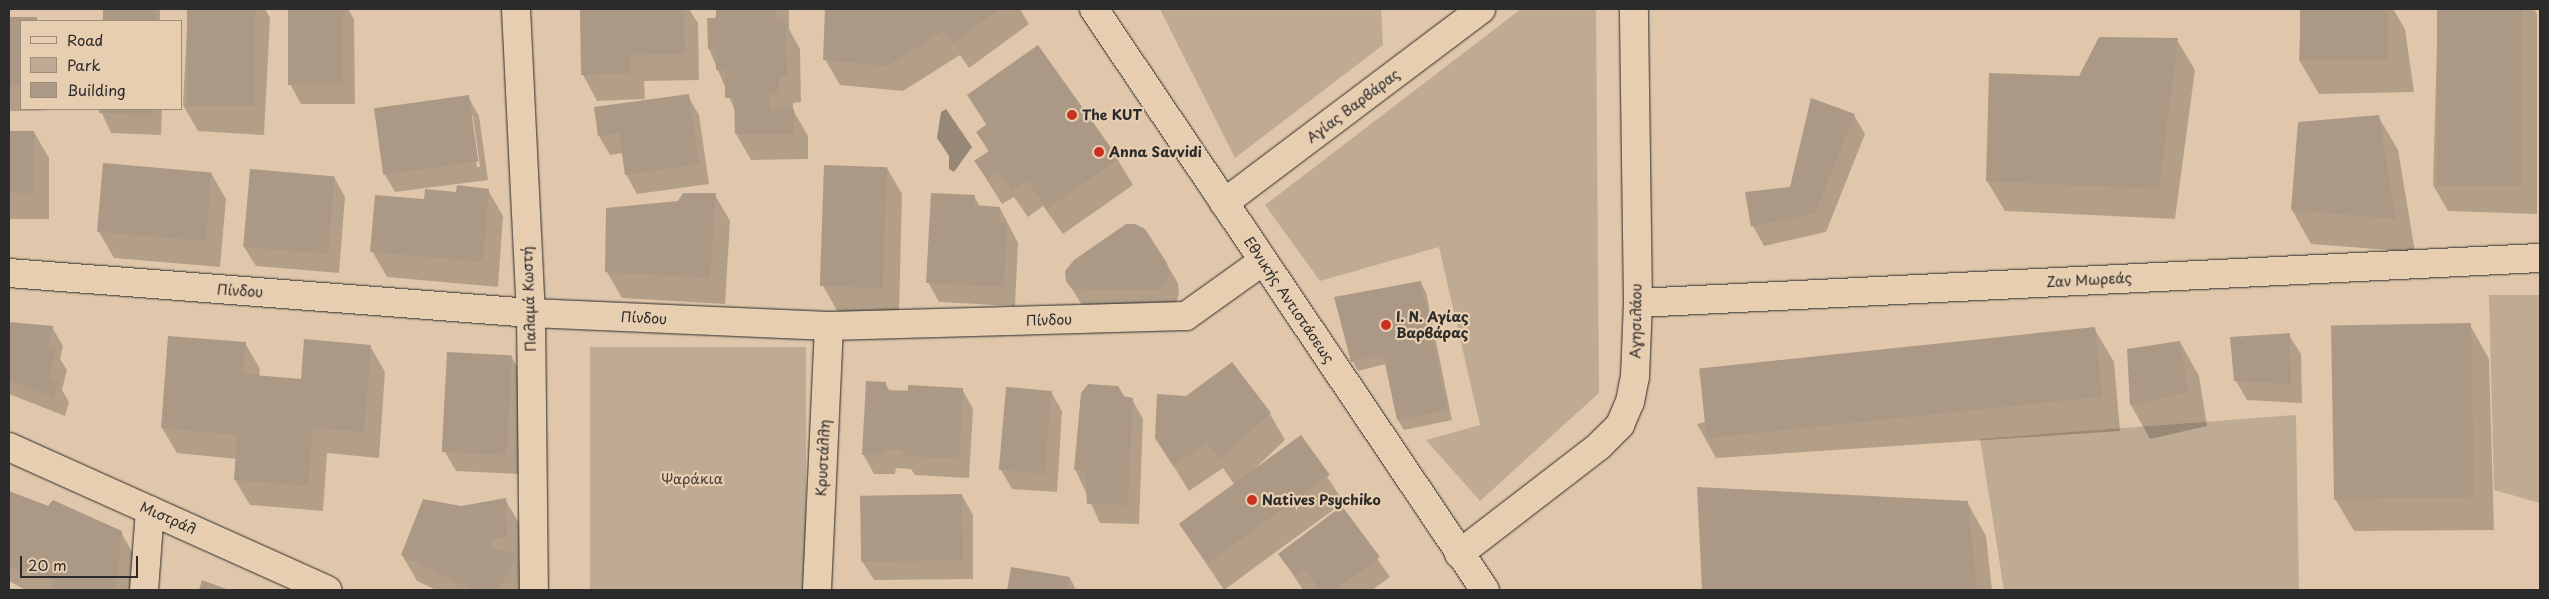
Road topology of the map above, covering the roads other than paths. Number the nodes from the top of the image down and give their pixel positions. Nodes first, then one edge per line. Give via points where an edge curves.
1 (516, 9) edge
2 (1094, 9) edge
3 (1482, 9) edge
4 (1634, 9) edge
5 (1224, 203) junction
6 (2540, 258) edge
7 (1263, 261) junction
8 (9, 273) edge
9 (1638, 303) junction
10 (531, 313) junction
11 (829, 326) junction
12 (9, 447) edge
13 (150, 510) junction
14 (1459, 554) junction
15 (144, 590) edge
16 (327, 590) edge
17 (534, 590) edge
18 (817, 590) edge
19 (1485, 590) edge

1 - 10 street, Παλαμά Κωστή
2 - 5 street, Εθνικής Αντιστάσεως
3 - 5 street, Αγίας Βαρβάρας
4 - 9 street, Αγησιλάου
5 - 7 street, Εθνικής Αντιστάσεως
6 - 9 street, Ζαν Μωρεάς
7 - 11 street, Πίνδου via 1186,316
7 - 14 street, Εθνικής Αντιστάσεως
8 - 10 street, Πίνδου
9 - 14 street, Αγησιλάου via 1635,377 1630,402 1620,425 1598,446
10 - 11 street, Πίνδου
10 - 17 street, Παλαμά Κωστή
11 - 18 street, Κρυστάλλη
12 - 13 street, Μιστράλ
13 - 15 street
13 - 16 street, Μιστράλ
14 - 19 street, Εθνικής Αντιστάσεως

